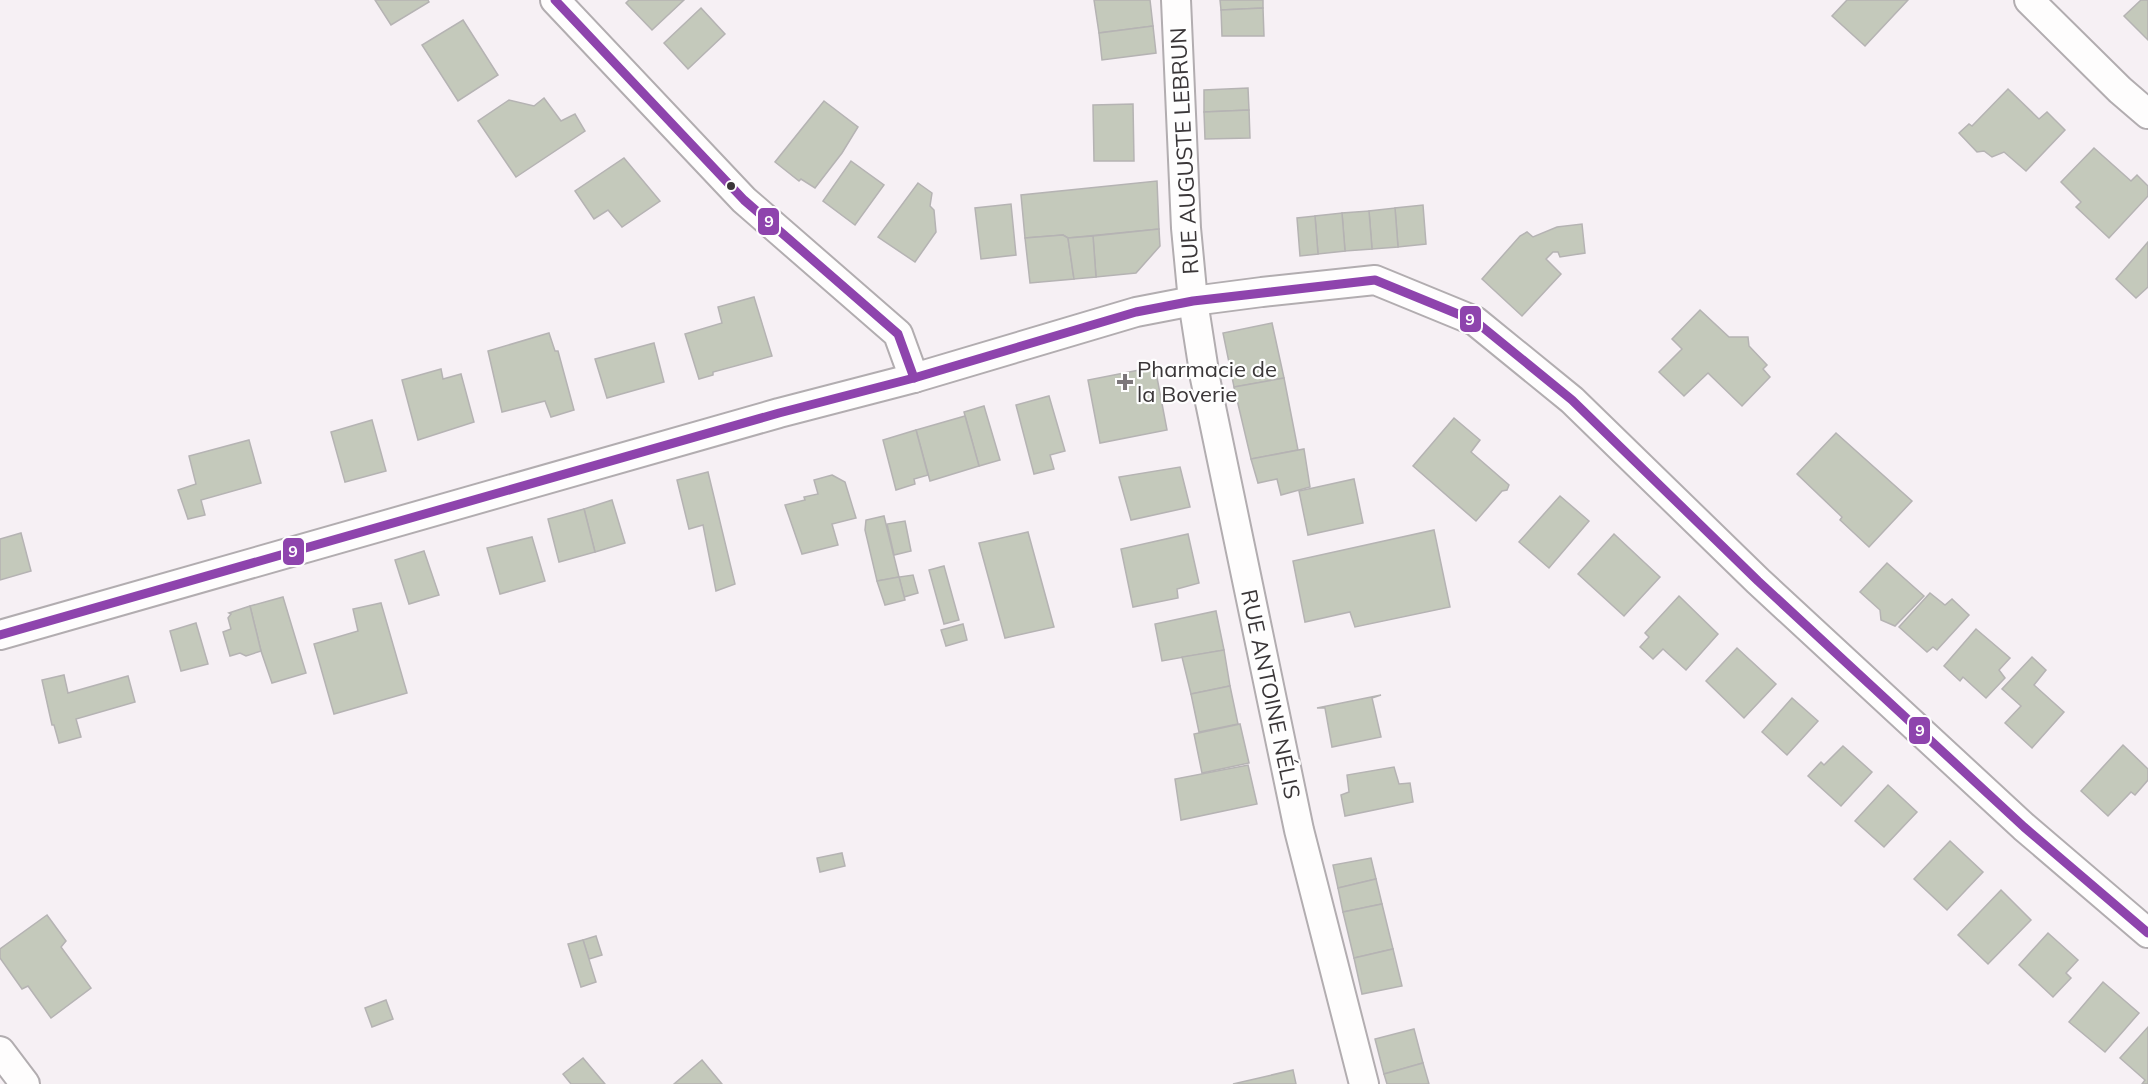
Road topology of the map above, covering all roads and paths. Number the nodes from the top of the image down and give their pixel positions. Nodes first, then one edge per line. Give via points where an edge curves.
1 (555, 0) edge
2 (1176, 0) edge
3 (2029, 0) edge
4 (2148, 114) edge
5 (1193, 301) junction
6 (914, 378) junction
7 (0, 635) edge
8 (2148, 933) edge
9 (0, 1051) edge
10 (25, 1084) edge
11 (1364, 1084) edge

1 - 6 street via 744,200 898,334
2 - 5 street, RUE AUGUSTE LEBRUN
3 - 4 street
5 - 6 street via 1136,312
5 - 8 street via 1375,280 1475,321 1572,400 1792,613 2024,827
5 - 11 street, RUE ANTOINE NÉLIS via 1205,378 1299,830
6 - 7 street
9 - 10 street

